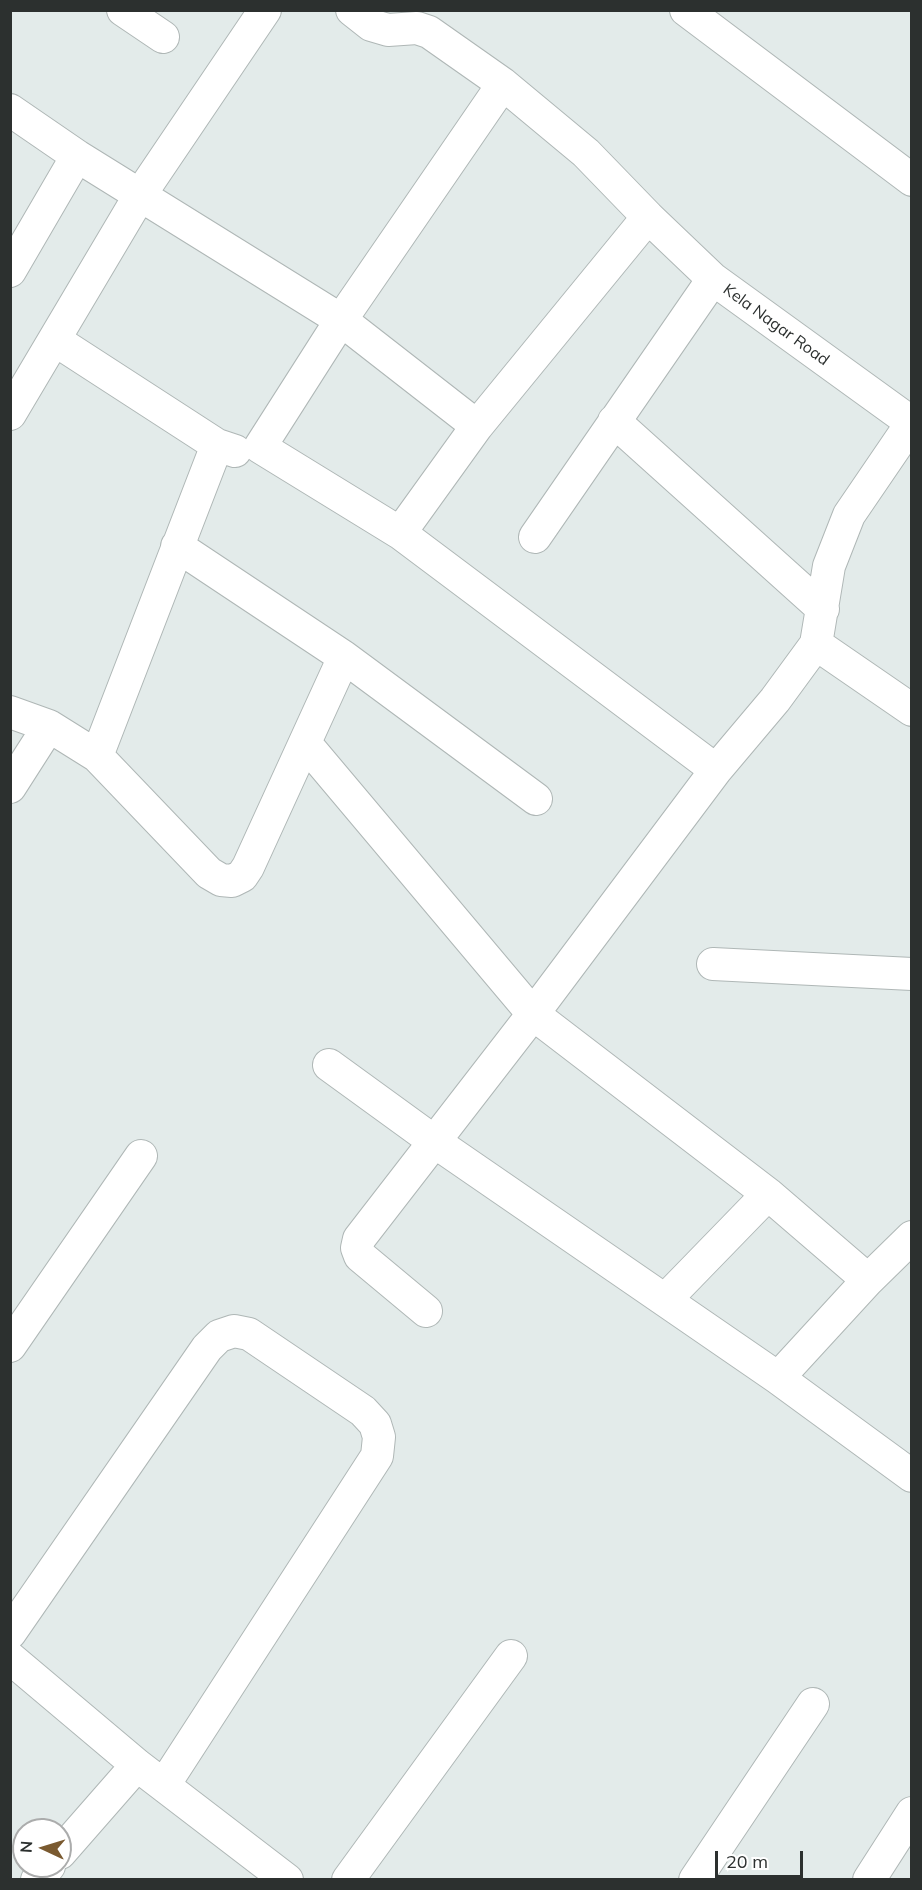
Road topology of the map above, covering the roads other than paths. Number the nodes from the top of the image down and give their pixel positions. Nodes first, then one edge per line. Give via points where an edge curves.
1 (123, 10) edge
2 (265, 10) edge
3 (352, 10) edge
4 (686, 10) edge
5 (163, 37) dead end
6 (503, 84) junction
7 (10, 110) edge
8 (77, 156) junction
9 (912, 180) edge
10 (140, 195) junction
11 (648, 217) junction
12 (10, 271) edge
13 (713, 279) junction
14 (341, 320) junction
15 (56, 340) junction
16 (10, 414) edge
17 (614, 421) junction
18 (911, 424) edge
19 (477, 426) junction
20 (217, 445) junction
21 (260, 447) junction
22 (400, 533) junction
23 (535, 537) dead end
24 (177, 546) junction
25 (824, 609) junction
26 (816, 644) junction
27 (344, 657) junction
28 (912, 710) edge
29 (10, 712) edge
30 (49, 726) junction
31 (305, 743) junction
32 (97, 756) junction
33 (716, 770) junction
34 (10, 788) edge
35 (536, 799) dead end
36 (712, 964) dead end
37 (912, 974) edge
38 (533, 1014) junction
39 (329, 1065) dead end
40 (435, 1142) junction
41 (141, 1156) dead end
42 (768, 1194) junction
43 (912, 1237) edge
44 (868, 1280) junction
45 (665, 1300) junction
46 (426, 1311) dead end
47 (10, 1346) edge
48 (778, 1378) junction
49 (912, 1476) edge
50 (10, 1633) edge
51 (511, 1656) dead end
52 (10, 1658) edge
53 (813, 1704) dead end
54 (137, 1765) junction
55 (165, 1785) junction
56 (912, 1813) edge
57 (72, 1839) edge
58 (287, 1880) edge
59 (348, 1880) edge
60 (695, 1880) edge
61 (869, 1880) edge

1 - 5 street
2 - 10 street
3 - 6 street, Kela Nagar Road via 371,25 388,30 417,28 429,33
4 - 9 street
6 - 11 street, Kela Nagar Road via 586,153
6 - 14 street
7 - 8 street
8 - 10 street
8 - 12 street
10 - 14 street
10 - 15 street
11 - 13 street, Kela Nagar Road
11 - 19 street
13 - 17 street
13 - 18 street, Kela Nagar Road
14 - 19 street
14 - 21 street
15 - 16 street
15 - 20 street
17 - 23 street
17 - 25 street
18 - 25 street via 849,515 829,566
19 - 22 street
20 - 21 street via 242,451
20 - 24 street
21 - 22 street
22 - 33 street
24 - 27 street
24 - 32 street
25 - 26 street
26 - 28 street
26 - 33 street via 776,700
27 - 31 street
27 - 35 street
29 - 30 street
30 - 32 street
30 - 34 street
31 - 32 street via 248,867 232,881 209,873
31 - 38 street
33 - 38 street
36 - 37 street
38 - 40 street
38 - 42 street
39 - 40 street
40 - 45 street
40 - 46 street via 359,1239 357,1248 360,1256
41 - 47 street
42 - 44 street
42 - 45 street
43 - 44 street
44 - 48 street
45 - 48 street
48 - 49 street
50 - 55 street via 219,1336 234,1331 249,1334 363,1412 375,1424 379,1437 377,1456
51 - 59 street
52 - 54 street
53 - 60 street
54 - 55 street
54 - 57 street
55 - 58 street
56 - 61 street

